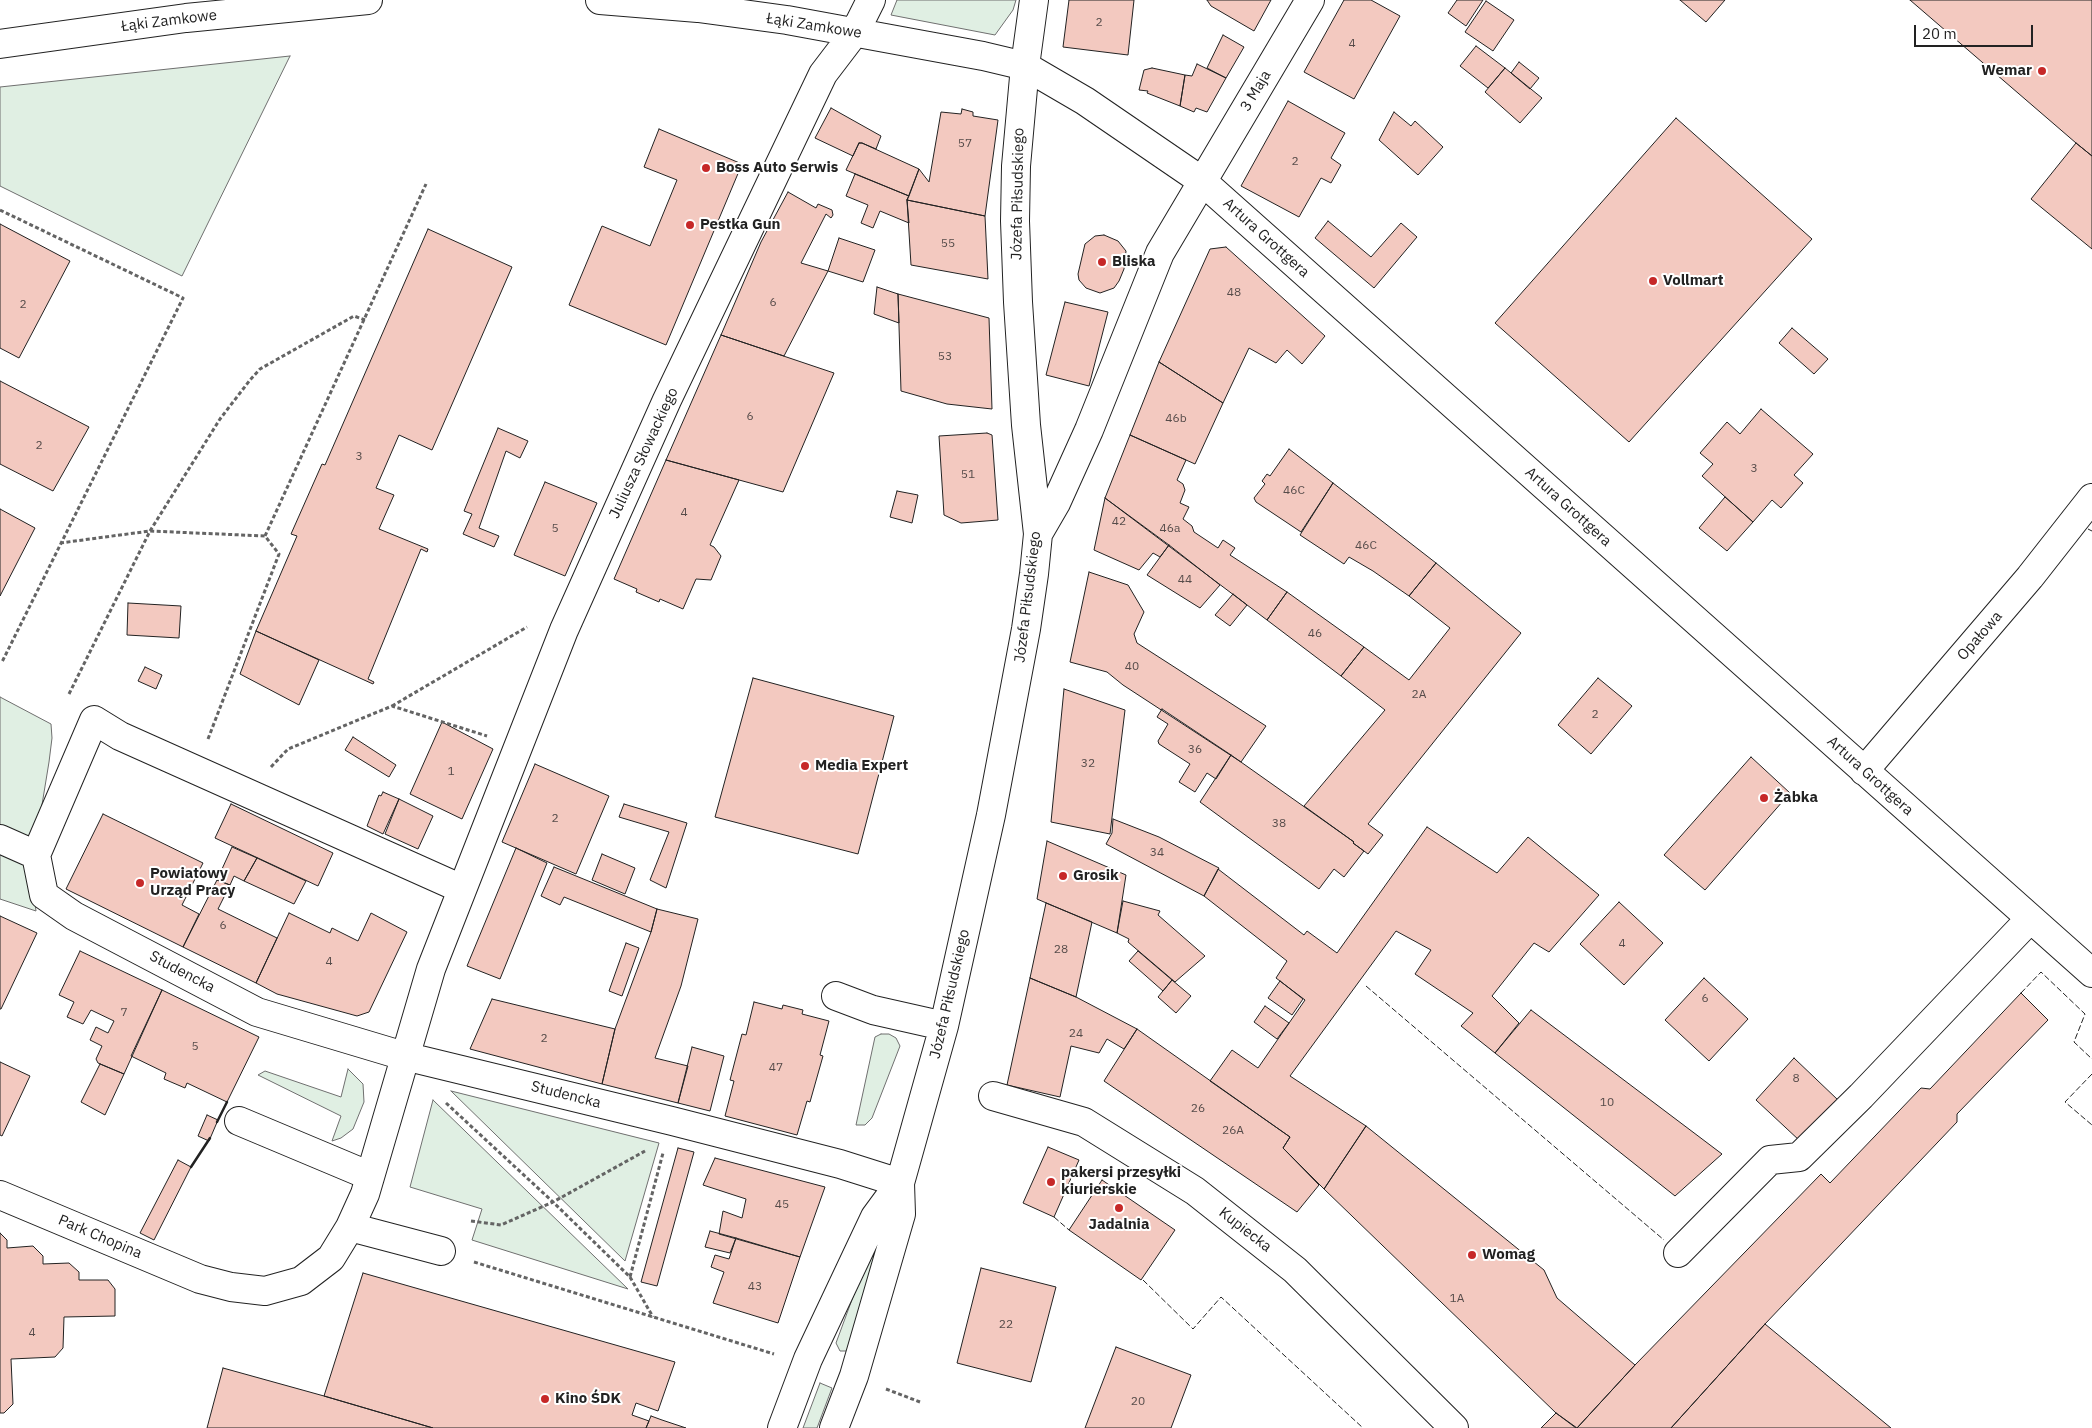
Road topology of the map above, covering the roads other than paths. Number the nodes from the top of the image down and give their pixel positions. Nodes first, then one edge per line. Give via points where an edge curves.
1 (368, 0) edge
2 (600, 0) edge
3 (872, 0) edge
4 (1034, 0) edge
5 (1310, 0) edge
6 (855, 32) junction
7 (0, 44) edge
8 (1025, 66) junction
9 (1202, 181) junction
10 (2092, 498) edge
11 (1038, 534) junction
12 (1864, 771) junction
13 (0, 839) edge
14 (36, 855) junction
15 (462, 889) junction
16 (2030, 918) junction
17 (2088, 962) edge
18 (836, 996) dead end
19 (944, 1026) junction
20 (404, 1056) junction
21 (993, 1096) dead end
22 (239, 1121) dead end
23 (370, 1176) junction
24 (900, 1183) junction
25 (0, 1195) edge
26 (350, 1227) junction
27 (441, 1251) road end
28 (1678, 1253) dead end
29 (782, 1428) edge
30 (834, 1428) edge
31 (1454, 1428) edge

1 - 7 street, Łąki Zamkowe via 200,16
2 - 6 street, Łąki Zamkowe via 698,8
3 - 6 street, Juliusza Słowackiego
4 - 8 street, Józefa Piłsudskiego
5 - 9 street, 3 Maja
6 - 8 street, Łąki Zamkowe
6 - 15 street, Juliusza Słowackiego via 823,74 667,400 564,630
8 - 9 street, Artura Grottgera via 1085,101
8 - 11 street, Józefa Piłsudskiego via 1016,166 1015,221 1026,425
9 - 11 street, 3 Maja via 1160,253 1089,430 1056,503
9 - 12 street, Artura Grottgera
10 - 12 street, Opałowa via 2030,577
11 - 19 street, Józefa Piłsudskiego via 1026,629 997,785
12 - 16 street, Artura Grottgera
13 - 14 street
14 - 15 street via 94,720 120,736
14 - 20 street, Studencka via 44,895 74,916 257,1012
15 - 20 street, Juliusza Słowackiego via 431,969
16 - 17 street, Artura Grottgera
16 - 28 street via 1799,1157 1770,1160
18 - 19 street via 874,1010
19 - 24 street, Józefa Piłsudskiego
20 - 23 street, Juliusza Słowackiego
20 - 24 street, Studencka via 669,1131 840,1164
21 - 31 street, Kupiecka via 1084,1122 1195,1191 1295,1270
22 - 23 street
23 - 26 street, Park Chopina
24 - 29 street, Józefa Piłsudskiego via 875,1217 808,1359
24 - 30 street, Józefa Piłsudskiego via 901,1214 854,1376
25 - 26 street, Park Chopina via 200,1279 265,1291 301,1281 331,1258
26 - 27 street

